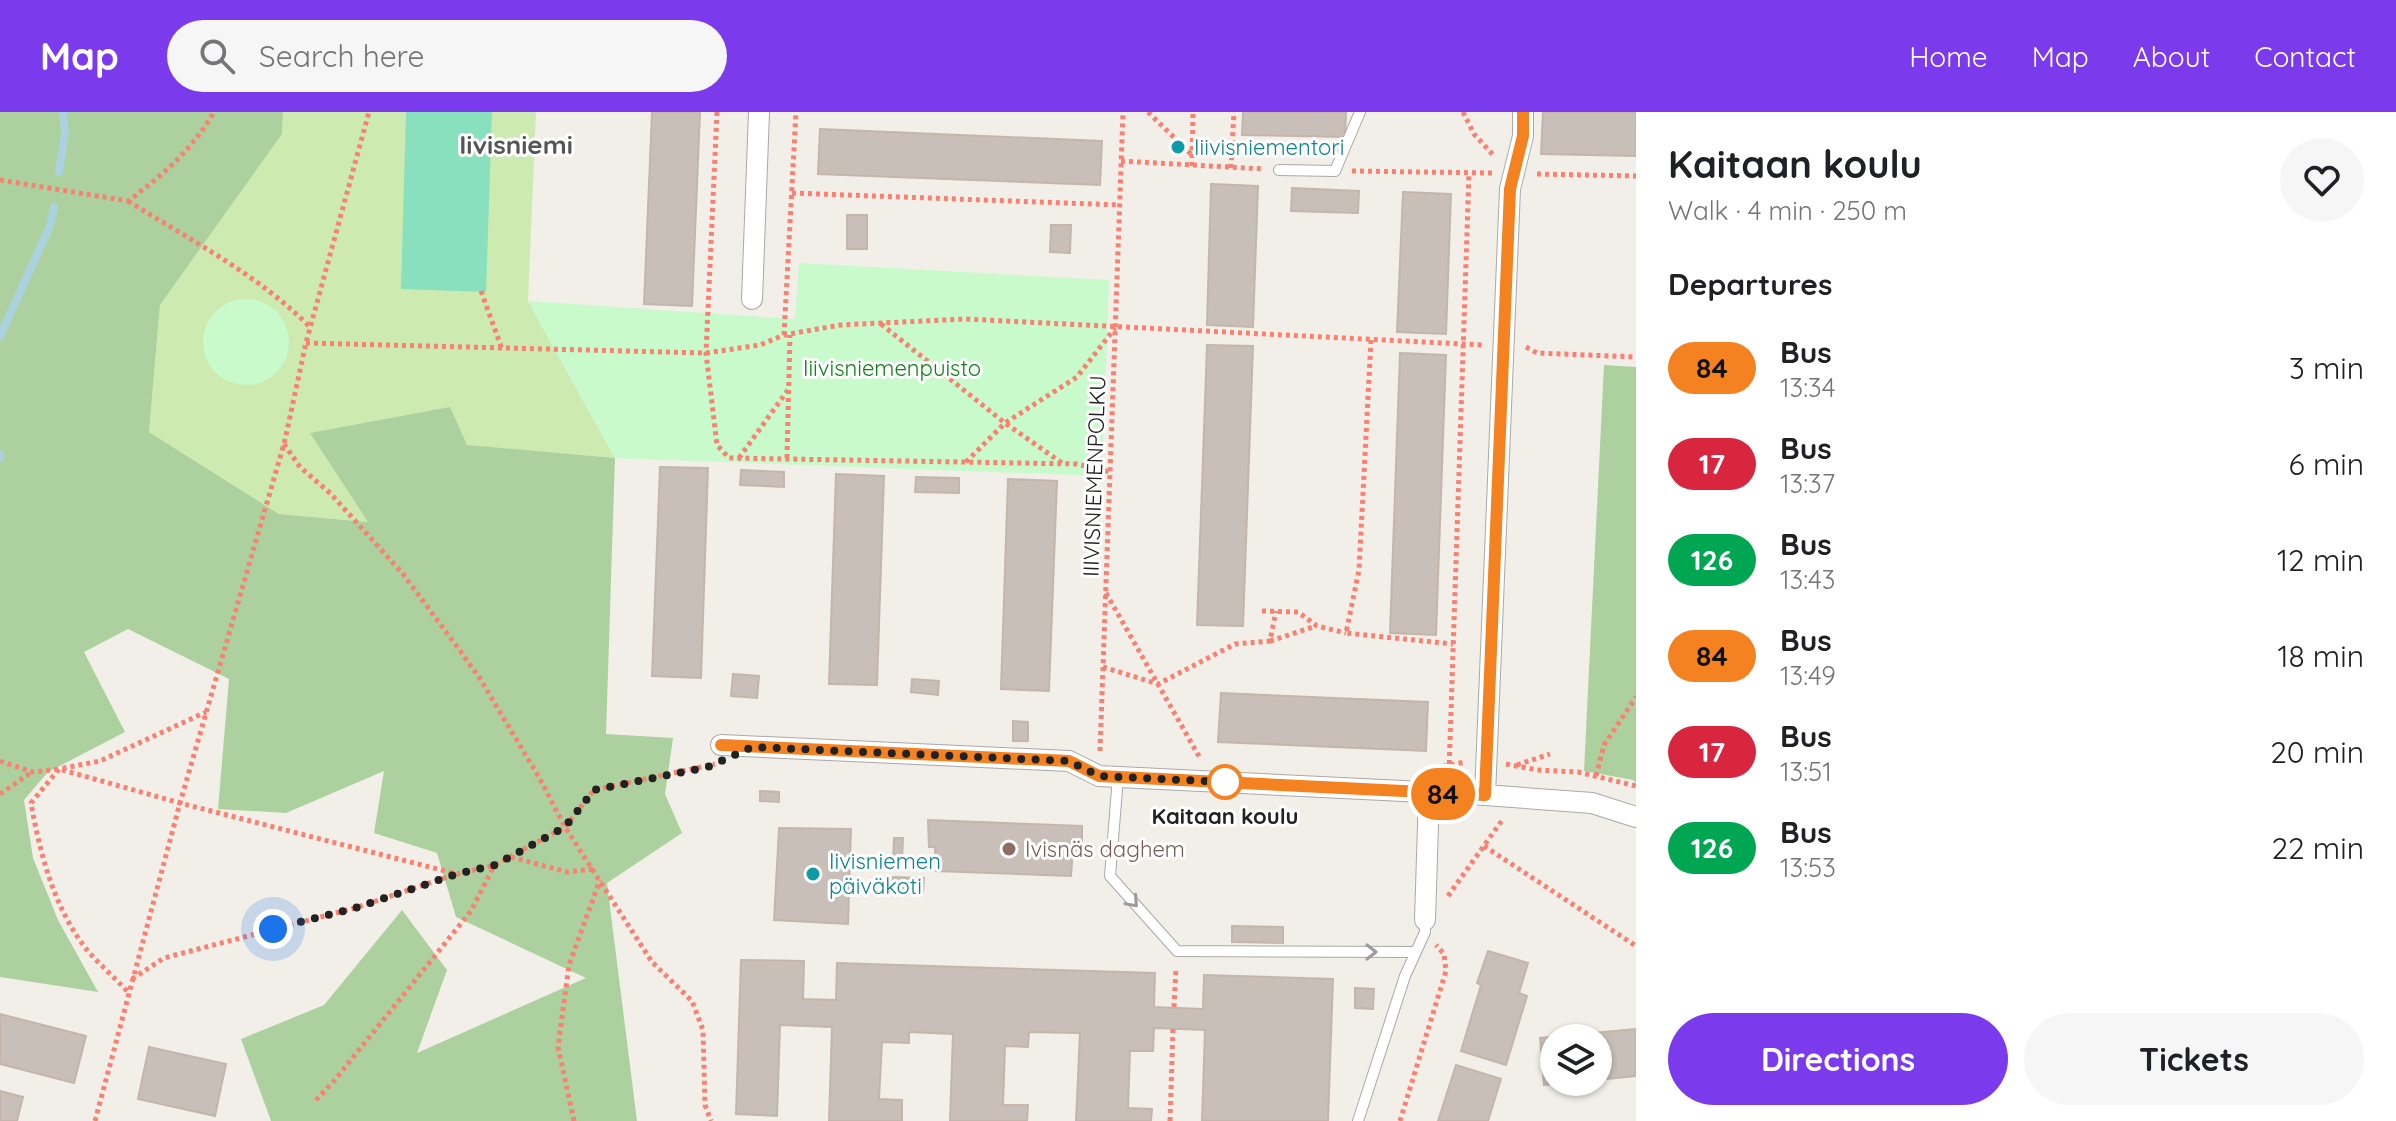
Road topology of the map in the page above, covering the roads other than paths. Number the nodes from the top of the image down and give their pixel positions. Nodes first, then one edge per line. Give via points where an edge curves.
1 (759, 112) edge
2 (1360, 112) edge
3 (1523, 112) edge
4 (1279, 170) dead end
5 (752, 299) dead end
6 (721, 745) dead end
7 (1108, 777) junction
8 (1439, 793) junction
9 (1485, 795) junction
10 (1636, 817) edge
11 (1425, 926) joint
12 (1415, 952) junction
13 (1358, 1121) edge

1 - 5 street
2 - 4 lane via 1335,171
3 - 9 street via 1510,189
6 - 7 street via 1069,761
7 - 8 street
7 -> 12 lane via 1110,876 1177,951
8 - 9 street
8 - 11 street
9 - 10 street via 1592,803
11 - 12 lane
12 - 13 lane

